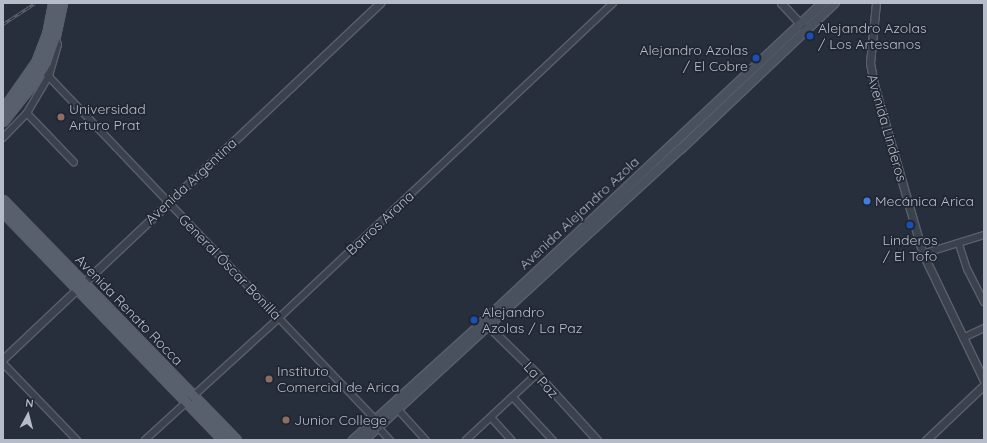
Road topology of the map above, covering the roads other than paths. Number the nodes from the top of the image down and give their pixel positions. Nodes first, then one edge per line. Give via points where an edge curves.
1 (53, 3) edge
2 (62, 3) edge
3 (380, 3) edge
4 (613, 3) edge
5 (781, 3) edge
6 (823, 3) edge
7 (835, 3) edge
8 (876, 3) edge
9 (803, 27) junction
10 (55, 36) junction
11 (39, 66) junction
12 (49, 76) junction
13 (3, 108) edge
14 (27, 113) junction
15 (3, 121) edge
16 (3, 138) edge
17 (74, 162) dead end
18 (3, 200) edge
19 (169, 202) junction
20 (3, 212) edge
21 (20, 224) junction
22 (984, 235) edge
23 (959, 243) junction
24 (923, 254) junction
25 (80, 286) junction
26 (984, 302) edge
27 (279, 318) junction
28 (486, 324) junction
29 (984, 328) edge
30 (963, 338) junction
31 (3, 359) edge
32 (3, 363) edge
33 (982, 371) edge
34 (537, 374) junction
35 (984, 381) edge
36 (984, 385) edge
37 (513, 397) junction
38 (190, 399) junction
39 (398, 409) junction
40 (491, 417) junction
41 (375, 419) junction
42 (378, 427) junction
43 (468, 439) edge
44 (77, 440) edge
45 (144, 440) edge
46 (223, 440) edge
47 (236, 440) edge
48 (352, 440) edge
49 (364, 440) edge
50 (390, 440) edge
51 (426, 440) edge
52 (512, 440) edge
53 (553, 440) edge
54 (597, 440) edge
55 (926, 440) edge

1 - 11 main road
2 - 10 main road
3 - 19 street, Avenida Argentina
4 - 27 street, Barros Arana
5 - 9 street
6 - 9 main road, Avenida Alejandro Azola
7 - 9 main road, Avenida Alejandro Azola
8 - 24 street, Avenida Linderos via 871,74
9 - 28 main road, Avenida Alejandro Azola
10 - 11 main road
10 - 12 street via 58,45
11 - 12 street, General Óscar Bonilla
11 - 13 main road
11 - 15 main road
12 - 14 street
12 - 19 street, General Óscar Bonilla
14 - 16 street
14 - 17 street
18 - 21 main road, Avenida Renato Rocca
19 - 25 street, Avenida Argentina
19 - 27 street, General Óscar Bonilla
20 - 21 main road, Avenida Renato Rocca
21 - 25 main road, Avenida Renato Rocca
22 - 23 street
23 - 24 street
23 - 26 street
24 - 30 street, Avenida Linderos
25 - 31 street, Avenida Argentina
25 - 38 main road, Avenida Renato Rocca
27 - 38 street, Barros Arana
27 - 41 street, General Óscar Bonilla
28 - 34 street, La Paz
28 - 39 main road, Avenida Alejandro Azola
28 - 41 main road, Avenida Alejandro Azola
29 - 30 street
30 - 33 street, Avenida Linderos
32 - 44 street
33 - 35 street, Avenida Linderos
34 - 37 street
34 - 54 street, La Paz
36 - 55 street
37 - 40 street
37 - 53 street
38 - 45 street, Barros Arana
38 - 46 main road, Avenida Renato Rocca
38 - 47 main road, Avenida Renato Rocca
39 - 42 main road, Avenida Alejandro Azola
39 - 51 street
40 - 43 street
40 - 52 street
41 - 48 main road, Avenida Alejandro Azola
42 - 49 main road, Avenida Alejandro Azola
42 - 50 street

